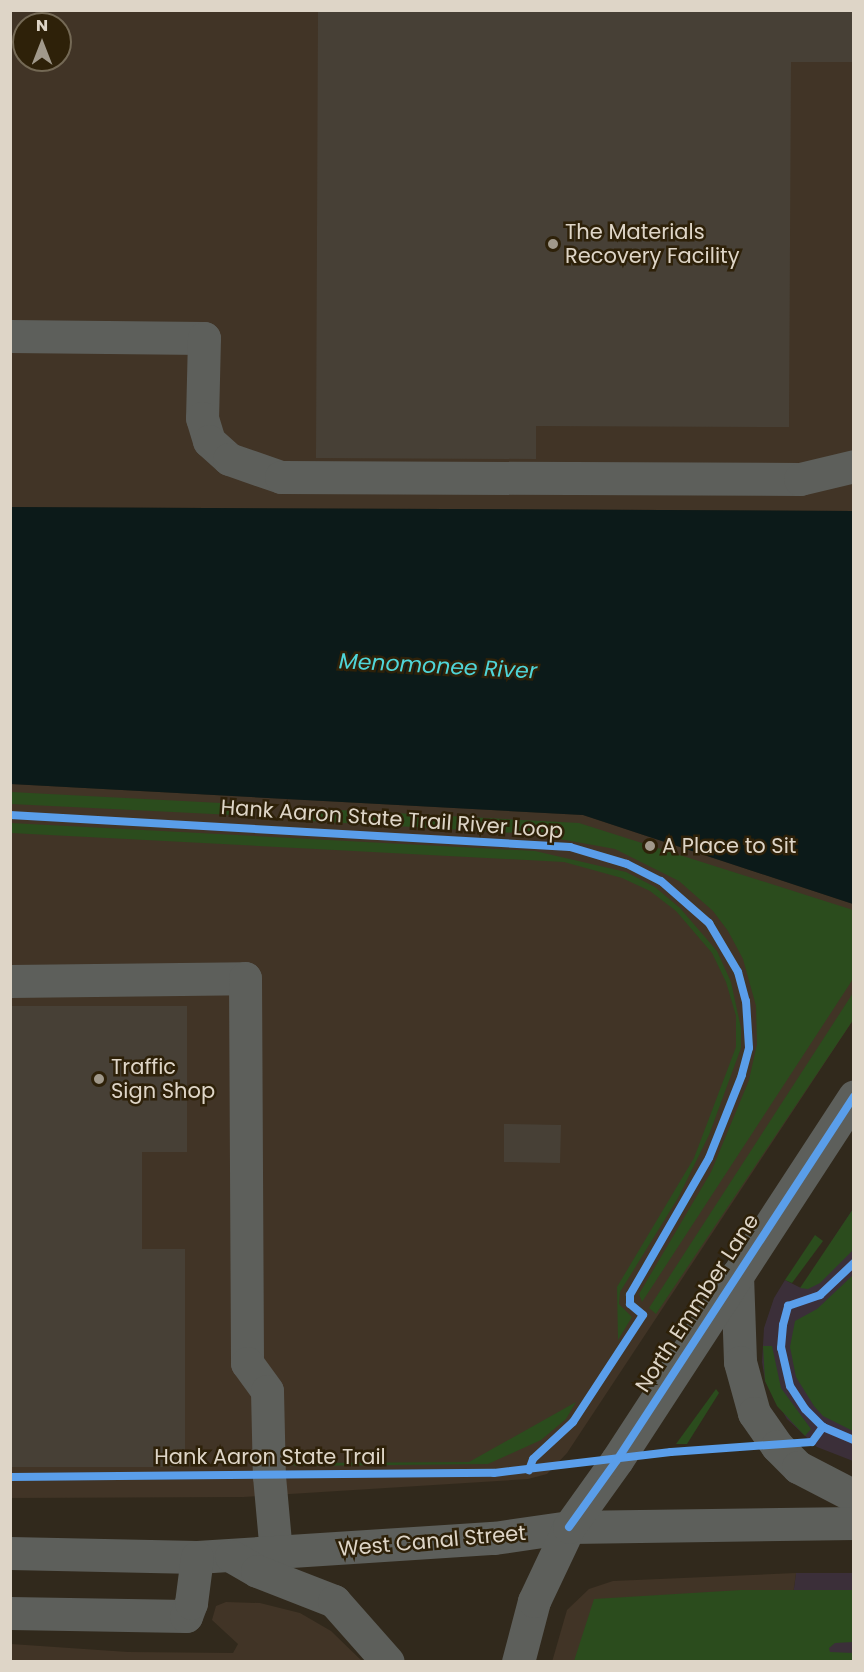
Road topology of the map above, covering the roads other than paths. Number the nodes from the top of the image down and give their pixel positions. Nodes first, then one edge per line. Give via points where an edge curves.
1 (10, 336) edge
2 (854, 466) edge
3 (10, 981) edge
4 (854, 1096) edge
5 (736, 1275) junction
6 (854, 1496) edge
7 (854, 1523) edge
8 (568, 1527) junction
9 (10, 1552) edge
10 (276, 1553) junction
11 (230, 1555) junction
12 (196, 1557) junction
13 (10, 1613) edge
14 (388, 1662) edge
15 (518, 1662) edge

1 - 2 street via 204,338 202,417 209,441 229,459 281,477 800,479
3 - 10 street via 245,978 247,1363 267,1391 268,1476
4 - 5 street, North Emmber Lane
5 - 6 street via 740,1362 754,1413 777,1446 798,1467
5 - 8 street, North Emmber Lane via 617,1460
7 - 8 street, West Canal Street
8 - 10 street, West Canal Street via 494,1539
8 - 15 street, North Emmber Lane via 534,1601
9 - 12 street, West Canal Street
10 - 11 street, West Canal Street
11 - 12 street, West Canal Street
11 - 14 street via 334,1601
12 - 13 street via 186,1616

